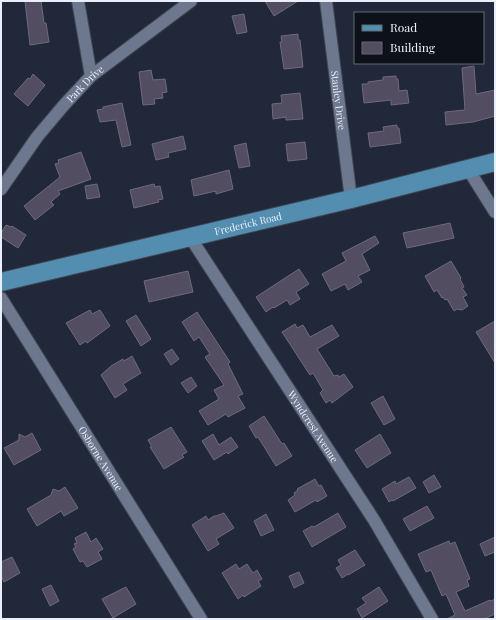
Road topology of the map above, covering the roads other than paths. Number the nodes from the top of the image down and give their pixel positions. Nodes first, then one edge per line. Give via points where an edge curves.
1 (78, 1) edge
2 (191, 1) edge
3 (326, 1) edge
4 (91, 76) junction
5 (495, 162) edge
6 (468, 169) junction
7 (1, 189) edge
8 (351, 199) junction
9 (495, 212) edge
10 (190, 237) junction
11 (1, 282) edge
12 (1, 298) edge
13 (200, 619) edge
14 (432, 619) edge

1 - 4 street
2 - 4 street, Park Drive
3 - 8 street, Stanley Drive
4 - 7 street, Park Drive via 37,137
5 - 6 main road, Frederick Road
6 - 8 main road, Frederick Road
6 - 9 street
8 - 10 main road, Frederick Road
10 - 11 main road, Frederick Road
10 - 14 street, Wyndcrest Avenue via 374,520
12 - 13 street, Osborne Avenue

